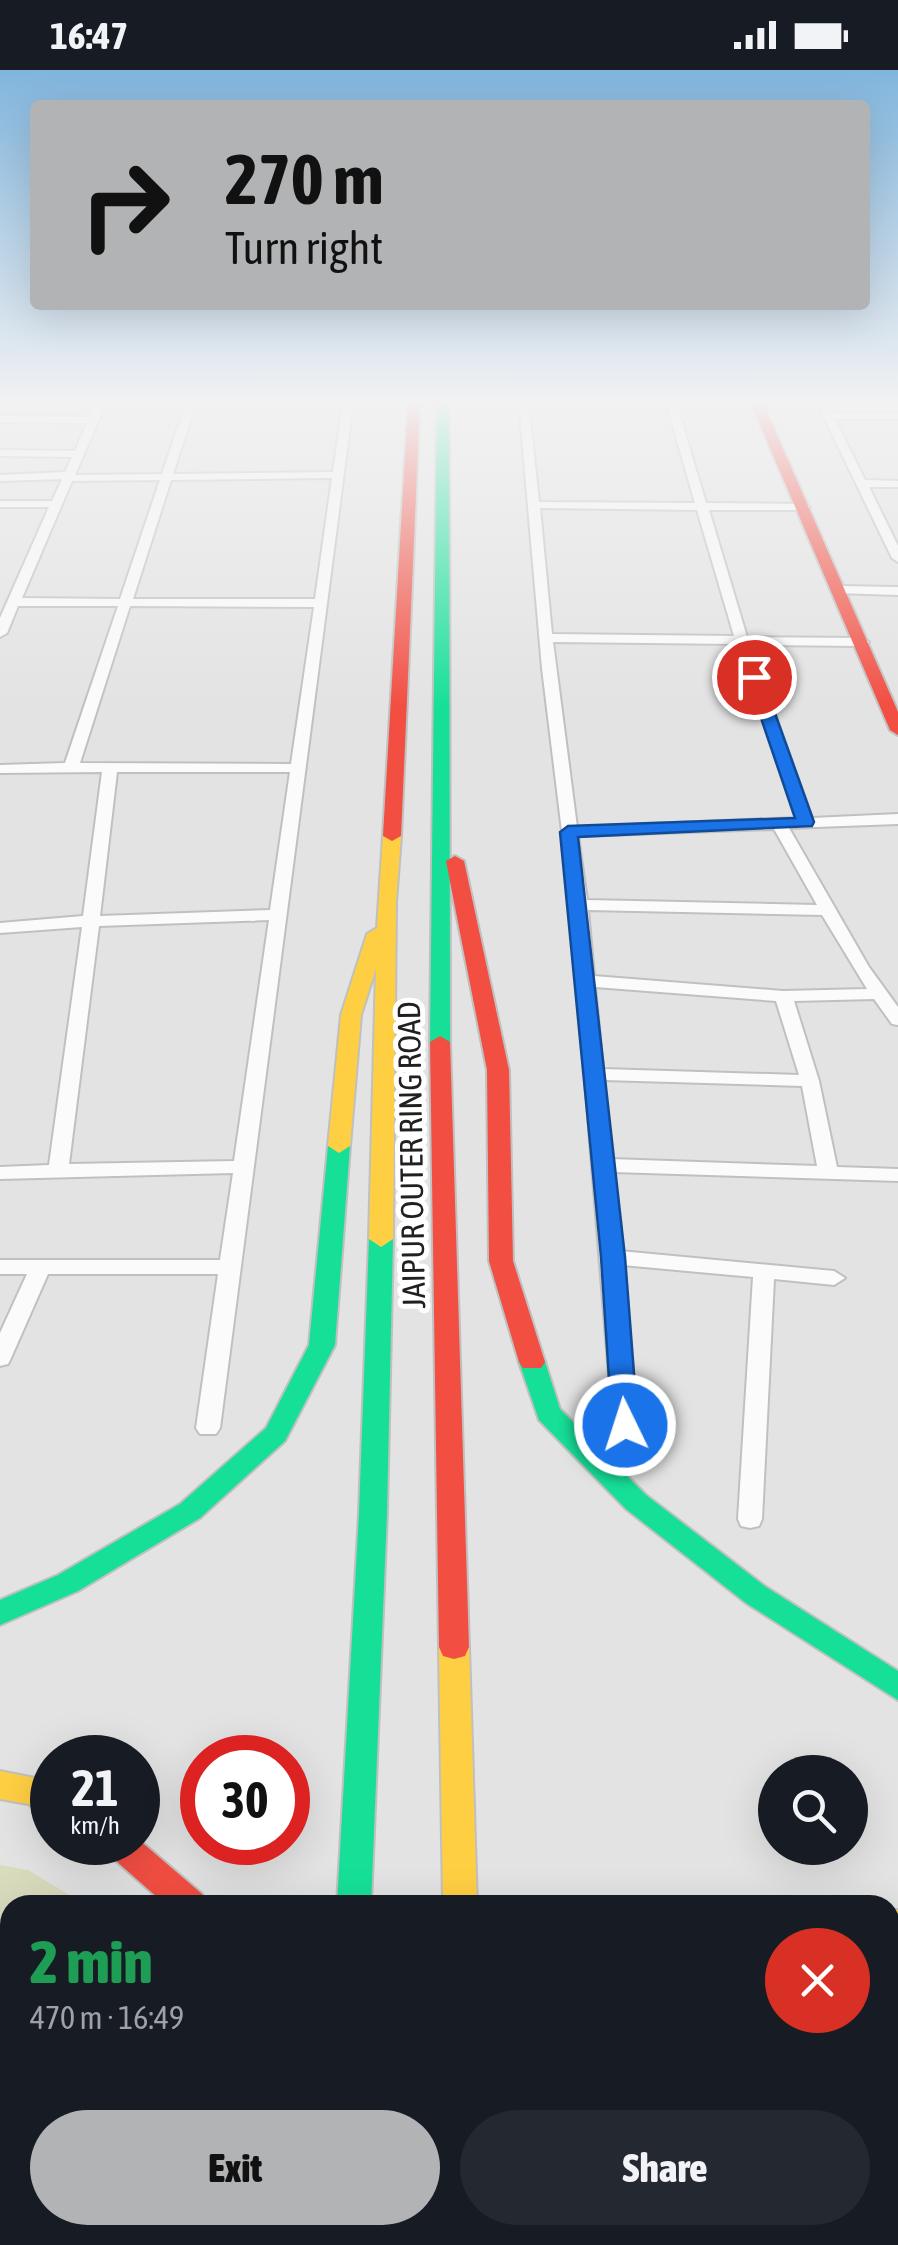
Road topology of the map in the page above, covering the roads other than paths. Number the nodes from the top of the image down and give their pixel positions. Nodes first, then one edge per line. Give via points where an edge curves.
1 (57, 504) edge
2 (160, 504) edge
3 (334, 504) edge
4 (410, 504) edge
5 (443, 504) edge
6 (620, 504) edge
7 (704, 504) edge
8 (729, 504) edge
9 (872, 504) edge
10 (536, 505) joint
11 (804, 506) joint
12 (898, 558) edge
13 (840, 590) junction
14 (898, 591) edge
15 (14, 602) junction
16 (322, 603) junction
17 (127, 604) junction
18 (0, 634) edge
19 (546, 638) junction
20 (742, 640) junction
21 (862, 642) junction
22 (898, 730) edge
23 (71, 767) junction
24 (110, 768) junction
25 (298, 768) junction
26 (0, 769) edge
27 (440, 801) junction
28 (898, 819) edge
29 (806, 822) junction
30 (780, 824) junction
31 (568, 832) junction
32 (387, 902) junction
33 (579, 905) junction
34 (828, 910) junction
35 (277, 915) junction
36 (89, 920) junction
37 (0, 928) edge
38 (586, 980) junction
39 (880, 994) junction
40 (783, 996) junction
41 (898, 1020) edge
42 (595, 1074) junction
43 (810, 1081) junction
44 (603, 1165) junction
45 (242, 1167) junction
46 (828, 1170) junction
47 (58, 1171) junction
48 (0, 1173) edge
49 (898, 1175) edge
50 (613, 1257) junction
51 (228, 1266) junction
52 (0, 1267) edge
53 (40, 1269) junction
54 (764, 1272) junction
55 (834, 1278) dead end
56 (0, 1358) edge
57 (625, 1425) dead end
58 (208, 1428) dead end
59 (750, 1519) dead end
60 (0, 1613) edge
61 (898, 1687) edge
62 (0, 1785) edge
63 (30, 1791) edge
64 (144, 1865) edge
65 (179, 1895) edge
66 (354, 1895) edge
67 (460, 1895) edge

1 - 15 street
2 - 17 street
3 - 16 street
4 - 32 main road
5 - 27 main road, JAIPUR OUTER RING ROAD
6 - 10 street
7 - 20 street
8 - 11 street
9 - 12 street
10 - 19 street
11 - 13 main road
13 - 14 street
13 - 21 main road
15 - 17 street
15 - 18 street
16 - 17 street
16 - 25 street
17 - 23 street
19 - 20 street
19 - 31 street
20 - 21 street
20 - 29 street
21 - 22 main road
23 - 24 street
23 - 26 street
24 - 25 street
24 - 36 street
25 - 35 street
27 - 61 main road via 498,1070 501,1261 548,1414 651,1514 756,1596
27 - 67 main road, JAIPUR OUTER RING ROAD
28 - 29 street
29 - 30 street
30 - 31 street
30 - 34 street
31 - 33 street
32 - 60 main road via 351,1015 322,1344 276,1434 190,1511 68,1583
32 - 66 main road via 373,1513
33 - 34 street
33 - 38 street
34 - 39 street
35 - 36 street
35 - 45 street
36 - 37 street
36 - 47 street
38 - 40 street
38 - 42 street
39 - 40 street
39 - 41 street
40 - 43 street
42 - 43 street
42 - 44 street
43 - 46 street
44 - 46 street
44 - 50 street
45 - 47 street
45 - 51 street
46 - 49 street
47 - 48 street
50 - 54 street
50 - 57 street
51 - 53 street
51 - 58 street
52 - 53 street
53 - 56 street
54 - 55 street
54 - 59 street
62 - 63 main road
64 - 65 main road

